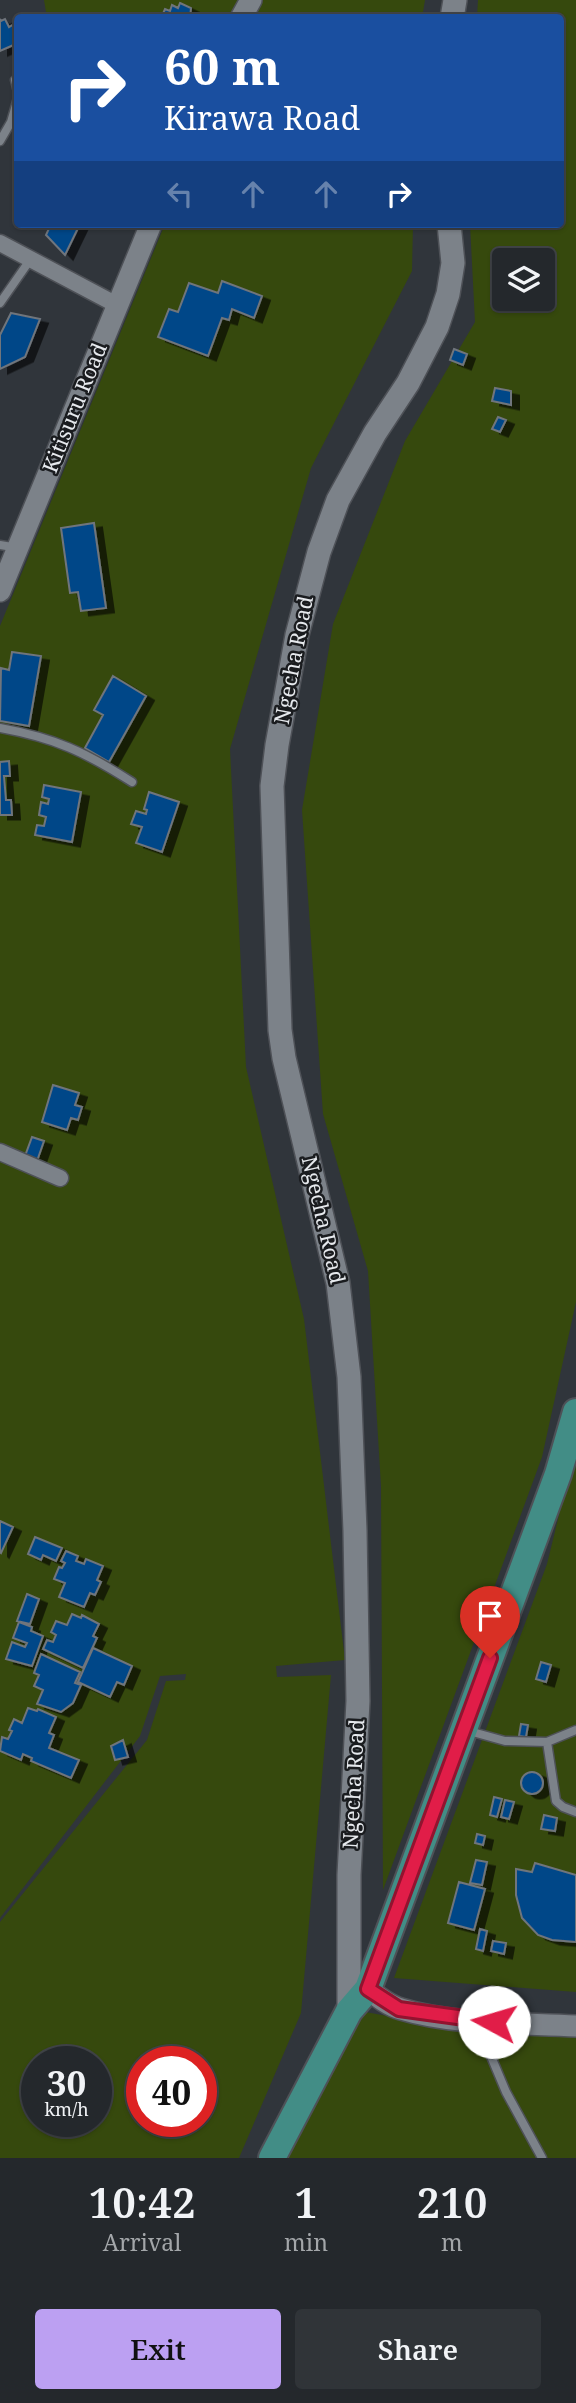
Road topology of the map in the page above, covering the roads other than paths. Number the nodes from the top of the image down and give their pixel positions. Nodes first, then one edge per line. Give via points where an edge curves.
1 (14, 112) edge
2 (0, 141) edge
3 (149, 228) edge
4 (449, 228) edge
5 (0, 243) edge
6 (30, 260) junction
7 (0, 303) edge
8 (117, 305) junction
9 (9, 547) edge
10 (0, 592) edge
11 (0, 728) edge
12 (132, 782) dead end
13 (0, 1152) edge
14 (60, 1178) dead end
15 (576, 1412) edge
16 (462, 1730) junction
17 (576, 1730) edge
18 (547, 1742) junction
19 (576, 1812) edge
20 (368, 1989) junction
21 (349, 2011) junction
22 (476, 2020) junction
23 (576, 2026) edge
24 (272, 2158) edge
25 (542, 2158) edge

1 - 2 lane
3 - 8 street, Kitisuru Road
4 - 21 main road, Ngecha Road via 453,263 437,327 354,468 319,552 297,635 272,786 280,1030 338,1283 349,1377 358,1702 349,1875
5 - 6 street
6 - 7 lane
6 - 8 street
8 - 9 street, Kitisuru Road
9 - 10 street, Kitisuru Road
11 - 12 lane via 77,750
13 - 14 street
15 - 16 main road via 558,1474
16 - 18 lane via 505,1741
16 - 20 main road
17 - 18 lane
18 - 19 lane via 556,1801
20 - 21 main road
20 - 22 street via 399,2009
21 - 24 main road
22 - 23 street
22 - 25 lane via 506,2092

